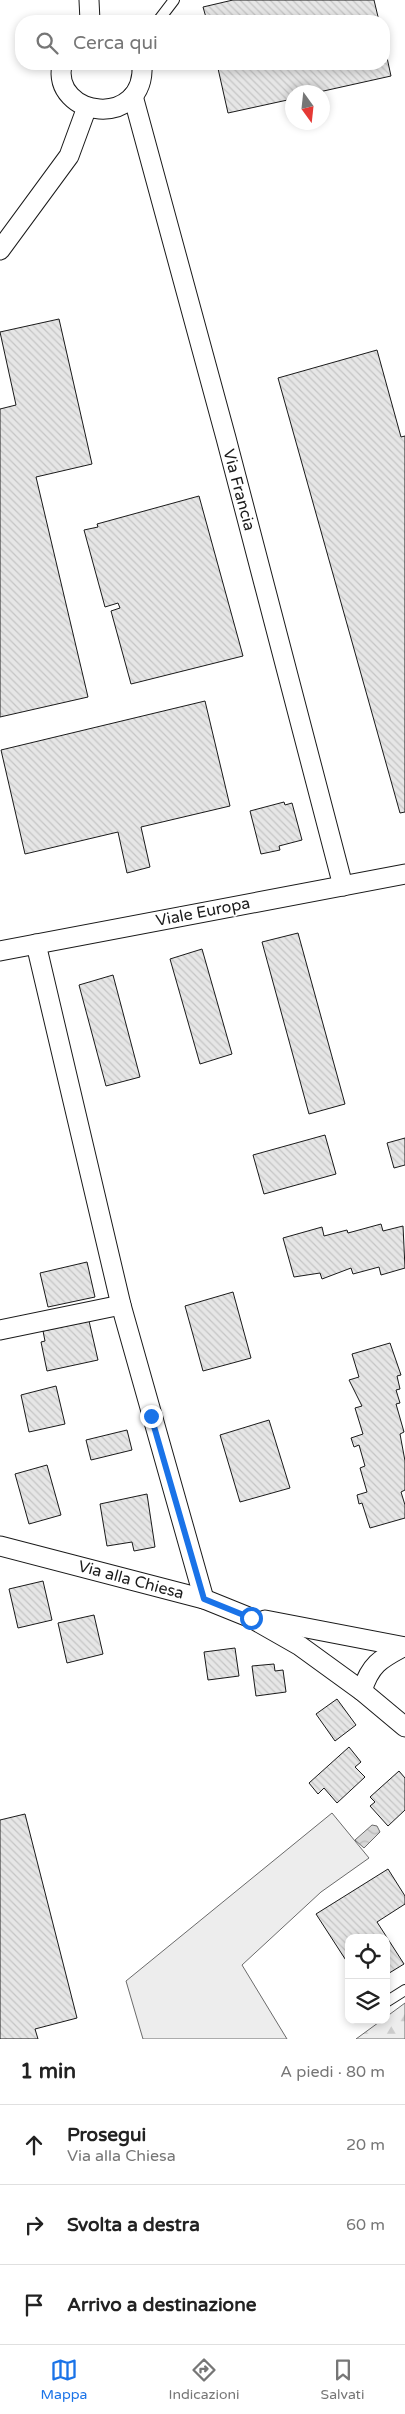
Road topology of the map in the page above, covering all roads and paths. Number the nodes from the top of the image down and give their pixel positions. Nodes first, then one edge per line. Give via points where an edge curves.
1 (89, 0) edge
2 (174, 0) edge
3 (90, 15) edge
4 (163, 15) edge
5 (62, 70) edge
6 (141, 70) edge
7 (133, 96) junction
8 (87, 107) junction
9 (0, 250) edge
10 (405, 874) edge
11 (342, 886) junction
12 (36, 944) junction
13 (0, 951) edge
14 (121, 1305) junction
15 (0, 1330) edge
16 (0, 1546) edge
17 (204, 1599) junction
18 (251, 1618) junction
19 (404, 1647) edge
20 (362, 1691) junction
21 (405, 1727) edge
22 (405, 1990) edge
23 (390, 1999) edge

1 - 3 street
2 - 4 lane
5 - 8 street via 68,92
6 - 7 street
7 - 8 street via 112,109
7 - 11 street, Via Francia
8 - 9 street via 69,156
10 - 11 street, Viale Europa
11 - 12 street, Viale Europa
12 - 13 street, Viale Europa
12 - 14 street
14 - 15 street
14 - 17 street
16 - 17 street, Via alla Chiesa
17 - 18 street, Via alla Chiesa
18 - 19 street
18 - 20 street, Via alla Chiesa via 300,1646
19 - 20 street via 374,1665 366,1676
20 - 21 street, Via alla Chiesa
22 - 23 lane

